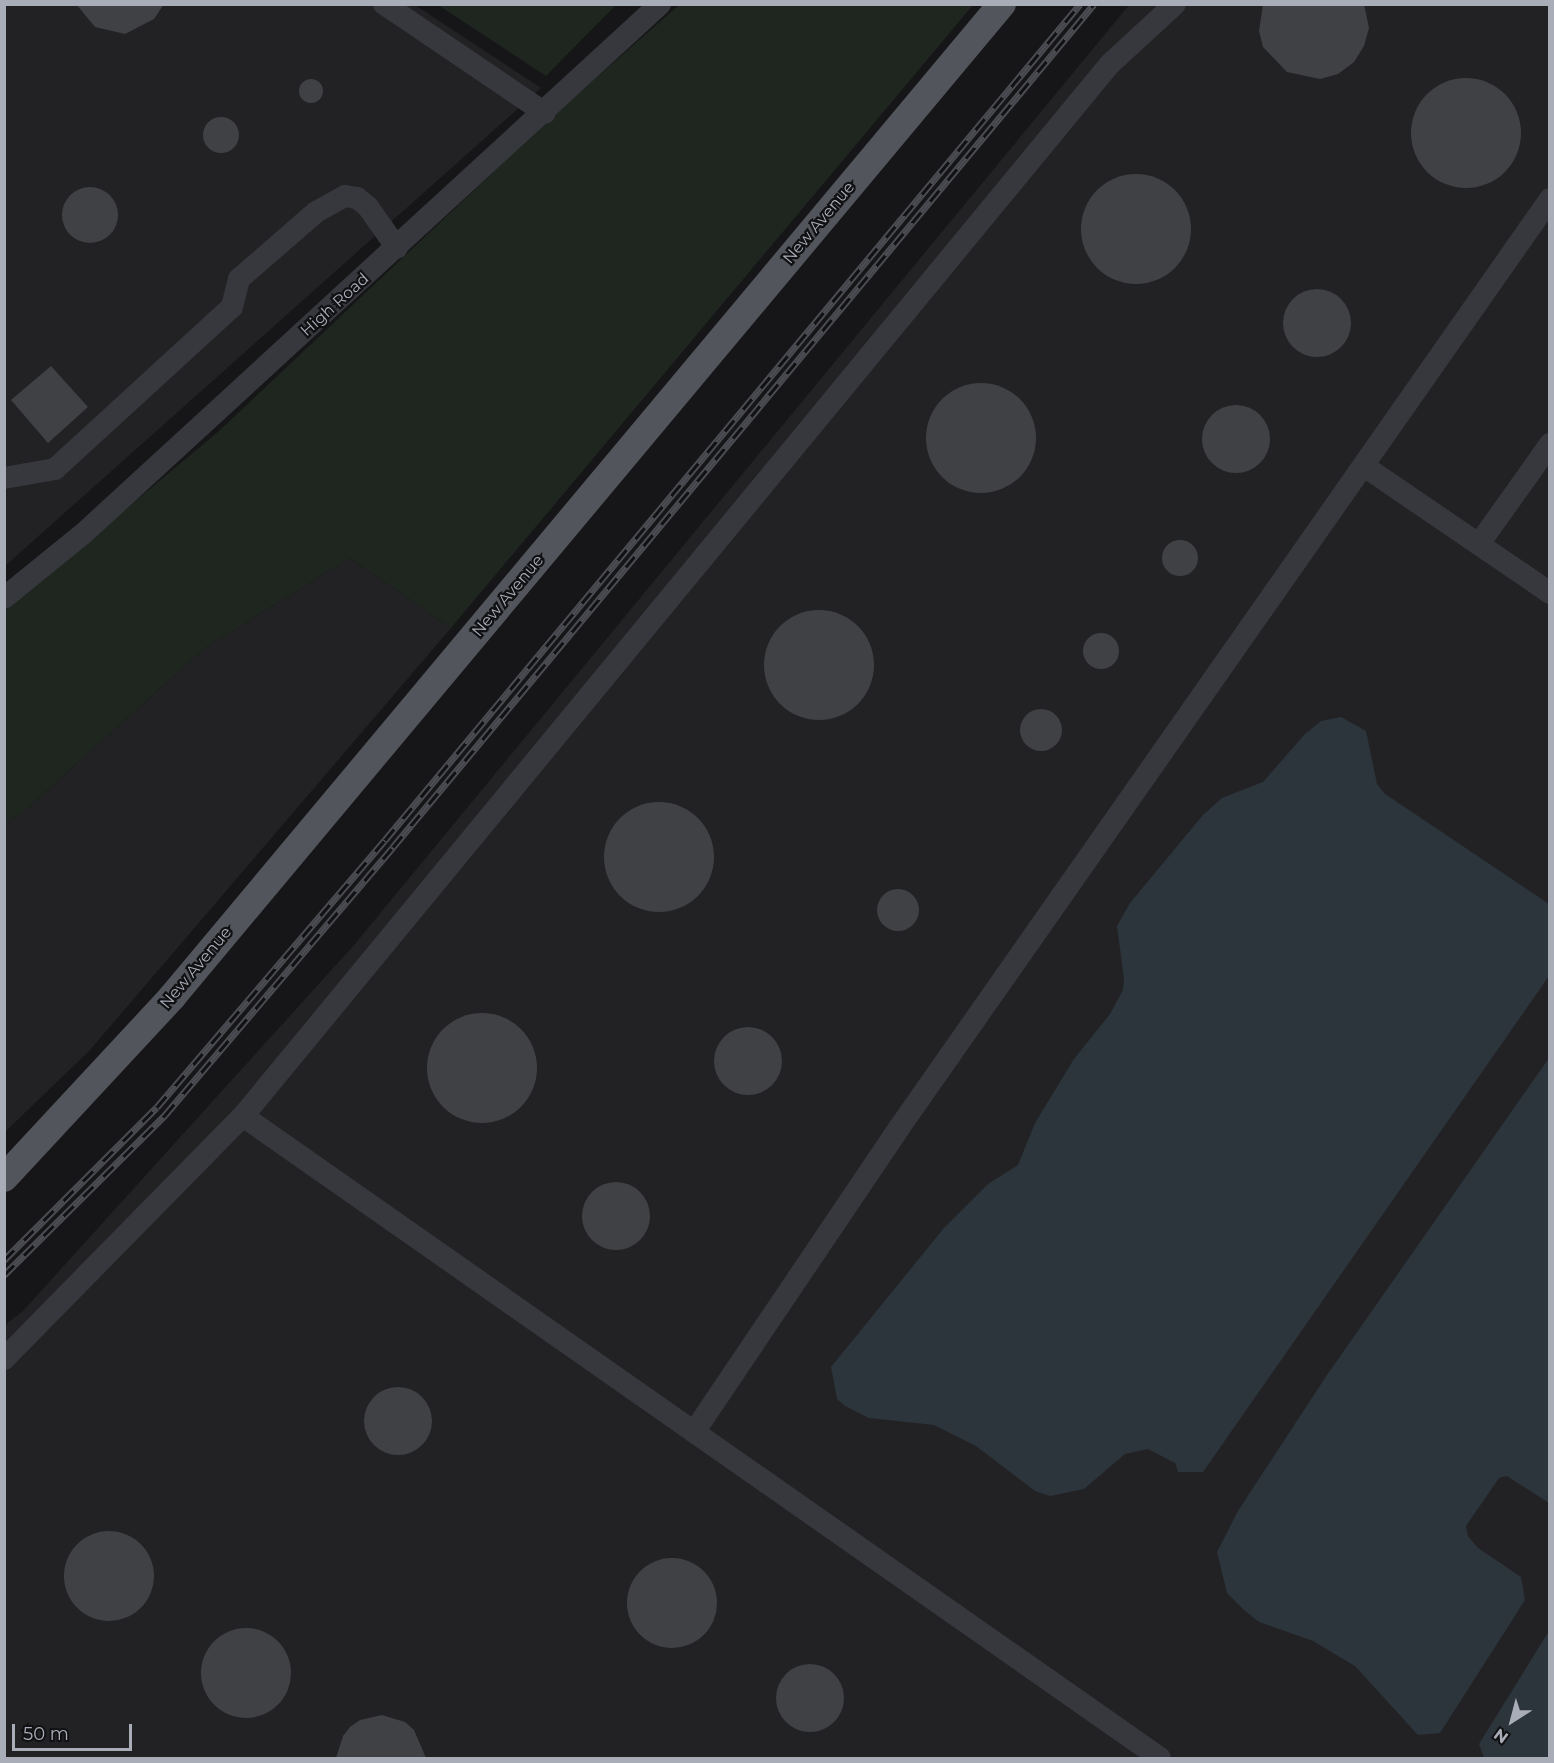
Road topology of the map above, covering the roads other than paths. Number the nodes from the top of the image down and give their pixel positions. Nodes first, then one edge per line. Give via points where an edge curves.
1 (384, 4) edge
2 (660, 4) edge
3 (1002, 4) edge
4 (1175, 4) edge
5 (545, 113) junction
6 (1550, 199) edge
7 (397, 248) junction
8 (1550, 444) edge
9 (1364, 466) junction
10 (4, 478) edge
11 (1479, 544) junction
12 (1550, 593) edge
13 (4, 598) edge
14 (243, 1116) junction
15 (4, 1178) edge
16 (4, 1359) edge
17 (694, 1432) junction
18 (1160, 1758) edge

1 - 5 street
2 - 5 street, High Road
3 - 15 main road, New Avenue via 179,988 97,1082
4 - 14 street via 1110,64
5 - 7 street, High Road
6 - 9 street
7 - 10 street via 357,198 345,196 316,212 239,279 232,307 55,469
7 - 13 street, High Road via 84,533
8 - 11 street
9 - 11 street
9 - 17 street via 899,1128
11 - 12 street
14 - 16 street
14 - 17 street
17 - 18 street

